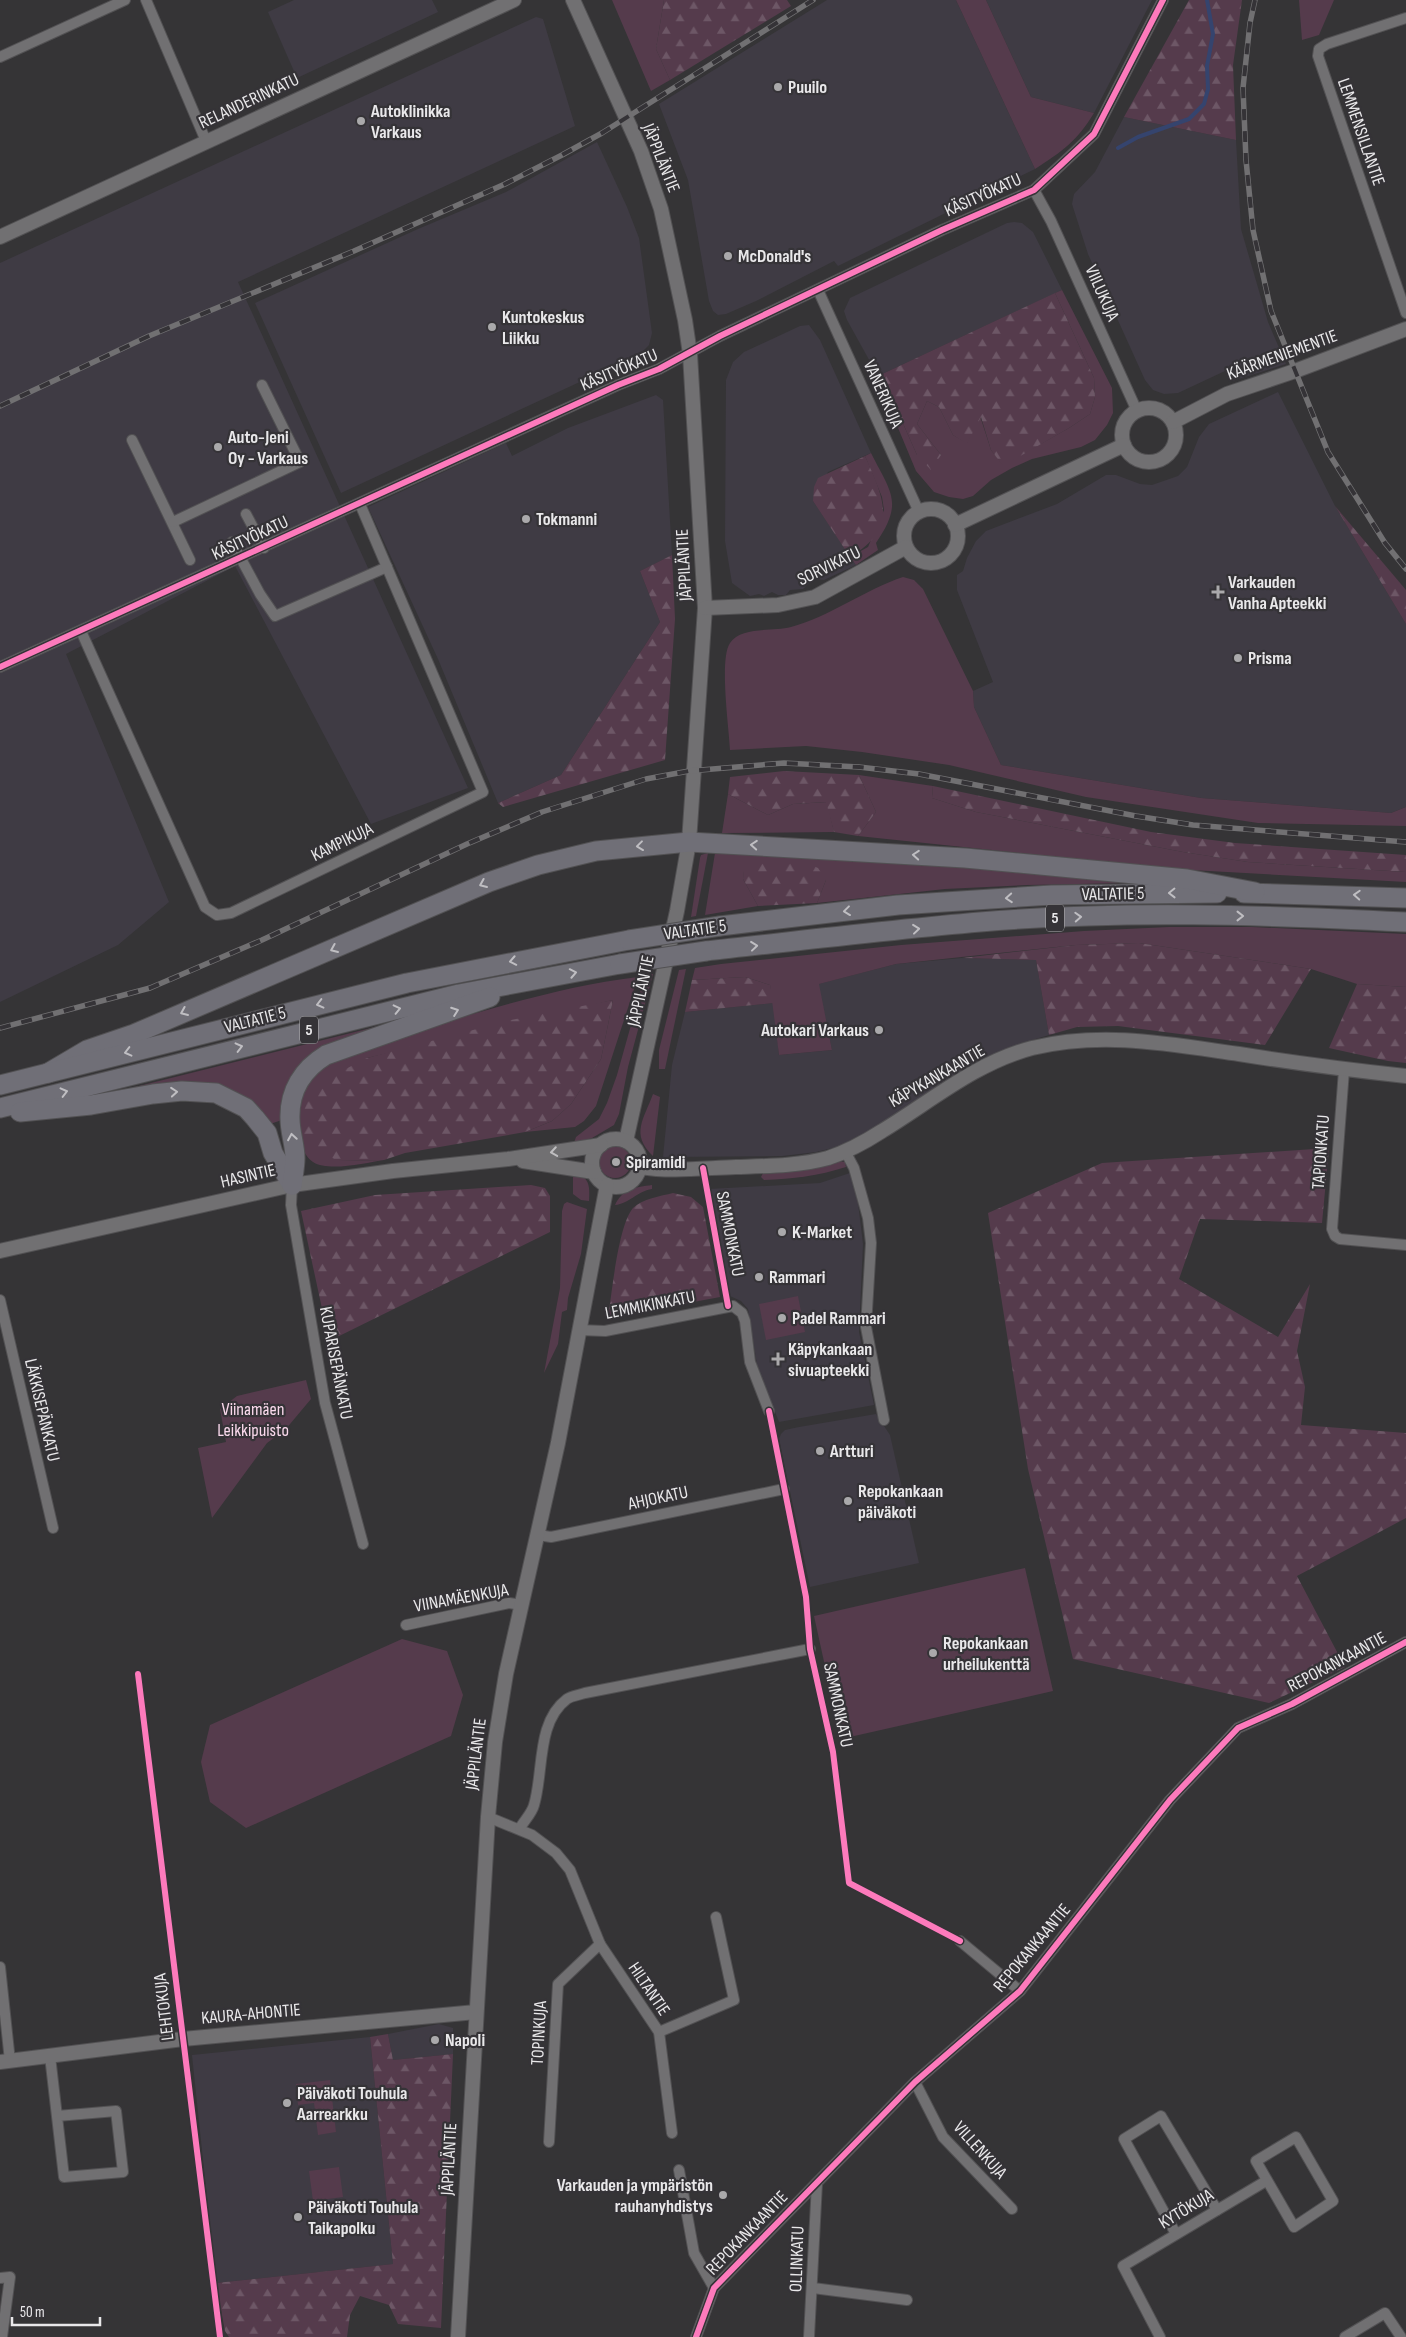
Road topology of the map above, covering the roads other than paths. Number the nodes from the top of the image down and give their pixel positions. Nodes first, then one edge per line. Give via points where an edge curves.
1 (124, 0) edge
2 (146, 0) edge
3 (514, 0) edge
4 (573, 0) edge
5 (1163, 0) edge
6 (1406, 18) edge
7 (0, 57) edge
8 (206, 141) junction
9 (1034, 190) junction
10 (0, 237) edge
11 (818, 290) junction
12 (1406, 313) edge
13 (1406, 329) edge
14 (690, 354) junction
15 (262, 385) dead end
16 (1137, 411) junction
17 (1172, 422) junction
18 (132, 440) dead end
19 (1124, 444) junction
20 (360, 504) junction
21 (919, 512) junction
22 (246, 514) dead end
23 (173, 522) junction
24 (955, 525) junction
25 (232, 542) dead end
26 (906, 547) junction
27 (264, 548) junction
28 (242, 558) junction
29 (190, 560) dead end
30 (387, 567) junction
31 (705, 608) junction
32 (81, 631) junction
33 (0, 667) edge
34 (689, 842) junction
35 (1255, 892) junction
36 (1406, 898) edge
37 (1406, 922) edge
38 (535, 980) junction
39 (1344, 1070) junction
40 (48, 1073) junction
41 (1406, 1076) edge
42 (0, 1085) edge
43 (0, 1108) edge
44 (0, 1114) edge
45 (626, 1142) junction
46 (601, 1145) junction
47 (845, 1151) junction
48 (508, 1159) junction
49 (640, 1167) junction
50 (594, 1172) junction
51 (292, 1185) junction
52 (607, 1186) junction
53 (1406, 1245) edge
54 (0, 1251) edge
55 (0, 1300) edge
56 (579, 1330) junction
57 (769, 1411) dead end
58 (884, 1420) dead end
59 (784, 1489) dead end
60 (53, 1528) dead end
61 (538, 1535) junction
62 (364, 1544) dead end
63 (522, 1605) junction
64 (406, 1625) dead end
65 (1406, 1642) edge
66 (810, 1650) dead end
67 (488, 1817) junction
68 (520, 1828) junction
69 (716, 1917) dead end
70 (960, 1941) dead end
71 (600, 1944) junction
72 (0, 1967) edge
73 (1020, 1991) junction
74 (476, 2012) junction
75 (659, 2032) junction
76 (50, 2056) junction
77 (5, 2062) edge
78 (915, 2082) junction
79 (57, 2116) junction
80 (672, 2133) dead end
81 (549, 2142) dead end
82 (680, 2170) dead end
83 (1266, 2180) junction
84 (817, 2183) junction
85 (1012, 2209) dead end
86 (1217, 2210) junction
87 (1176, 2234) junction
88 (0, 2278) edge
89 (714, 2288) junction
90 (813, 2288) junction
91 (907, 2300) dead end
92 (2, 2337) edge
93 (458, 2337) edge
94 (696, 2337) edge
95 (809, 2337) edge
96 (1160, 2337) edge
97 (1345, 2337) edge
98 (1401, 2337) edge

1 - 7 street
2 - 8 street
3 - 8 main road, RELANDERINKATU
4 - 14 main road, JÄPPILÄNTIE via 641,151 661,209
5 - 9 street, KÄSITYÖKATU via 1094,134
6 - 12 street, LEMMENSILLANTIE via 1327,44 1319,49 1318,56
8 - 10 main road, RELANDERINKATU
9 - 11 street, KÄSITYÖKATU
9 - 16 street, VIILUKUJA
11 - 14 street, KÄSITYÖKATU via 720,336
11 - 21 street, VANERIKUJA
13 - 17 main road, KÄÄRMENIEMENTIE via 1227,394
14 - 20 street, KÄSITYÖKATU
14 - 31 main road, JÄPPILÄNTIE
15 - 23 street via 300,462
16 - 17 main road via 1161,411
16 - 19 main road via 1123,429
17 - 19 main road via 1176,434 1173,447 1159,460 1137,460
18 - 23 street
19 - 24 main road
20 - 27 street, KÄSITYÖKATU
20 - 30 street, KAMPIKUJA
21 - 24 main road via 936,510 944,513
21 - 26 main road via 907,523
22 - 27 street
23 - 29 street
24 - 26 main road via 957,542 949,556 941,561 917,560
25 - 28 street
26 - 31 main road, SORVIKATU via 815,597 778,605
27 - 28 street, KÄSITYÖKATU
28 - 30 street via 275,616
28 - 32 street, KÄSITYÖKATU
30 - 32 street, KAMPIKUJA via 483,792 231,913 217,916 205,906
31 - 34 main road, JÄPPILÄNTIE
32 - 33 street, KÄSITYÖKATU
35 -> 34 highway via 1187,879 965,858
34 -> 40 highway via 596,851 538,865 489,882 134,1034 86,1050
34 - 45 main road, JÄPPILÄNTIE via 677,912
36 -> 35 highway, VALTATIE 5 / 5
35 -> 40 highway, VALTATIE 5 / 5, bridge via 1052,895 898,905 720,926 407,982
38 -> 37 highway, VALTATIE 5 / 5, bridge via 706,951 980,922 1075,917 1290,916
43 -> 38 highway, VALTATIE 5 / 5 via 458,994
51 -> 38 highway via 295,1158 290,1105 305,1070 326,1055
39 - 41 main road, KÄPYKANKAANTIE
39 - 47 main road, KÄPYKANKAANTIE via 1115,1038 1074,1041 1031,1049 978,1069
39 - 53 street, TAPIONKATU via 1332,1230 1335,1236 1351,1240
40 - 42 highway, VALTATIE 5 / 5
44 -> 51 highway via 92,1105 172,1092 216,1093 246,1108 255,1118 267,1133 273,1153
45 - 46 main road via 613,1139
45 - 49 main road via 636,1150
46 -> 48 main road, HASINTIE
46 - 50 main road via 593,1157
47 - 49 main road, KÄPYKANKAANTIE via 809,1162 659,1170
47 - 58 street via 854,1168 868,1218 871,1243 866,1327
48 - 50 main road, HASINTIE
48 - 51 main road, HASINTIE via 393,1170
49 - 52 main road via 629,1183
50 - 52 main road
51 - 54 main road, HASINTIE
51 - 62 street, KUPARISEPÄNKATU via 291,1205 325,1403
52 - 56 main road, JÄPPILÄNTIE
55 - 60 street, LÄKKISEPÄNKATU
56 - 57 street, LEMMIKINKATU via 605,1331 728,1306 738,1309 745,1321 750,1362
56 - 61 main road, JÄPPILÄNTIE
59 - 61 street, AHJOKATU via 551,1537
61 - 63 main road, JÄPPILÄNTIE
63 - 64 street, VIINAMÄENKUJA via 509,1603
63 - 67 main road, JÄPPILÄNTIE via 495,1742
65 - 73 street, REPOKANKAANTIE via 1292,1704 1238,1728 1170,1800
66 - 68 street via 567,1698 553,1713 545,1737 534,1808
67 - 68 street, HILTANTIE
67 - 74 main road, JÄPPILÄNTIE
68 - 71 street, HILTANTIE via 556,1853 570,1870
69 - 75 street via 734,2000
70 - 73 street
71 - 75 street, HILTANTIE
71 - 81 street, TOPINKUJA via 558,1984
72 - 77 street
73 - 78 street, REPOKANKAANTIE
74 - 76 main road, KAURA-AHONTIE via 183,2039
74 - 93 main road, JÄPPILÄNTIE
75 - 80 street, HILTANTIE
76 - 77 main road, KAURA-AHONTIE
76 - 79 street
78 - 84 street, REPOKANKAANTIE
78 - 85 street, VILLENKUJA via 943,2137
79 - 79 street via 64,2177 123,2172 116,2111
82 - 89 street via 694,2253
83 - 83 street via 1294,2227 1333,2200 1296,2137 1256,2161
83 - 86 street, KYTÖKUJA
84 - 89 street, REPOKANKAANTIE
84 - 90 street, OLLINKATU
86 - 87 street, KYTÖKUJA
86 - 87 street via 1161,2116 1124,2139
87 - 96 street, KYTÖKUJA via 1123,2266
88 - 92 street via 10,2277
89 - 94 street, REPOKANKAANTIE
90 - 91 street
90 - 95 street, OLLINKATU
97 - 98 street via 1385,2314

